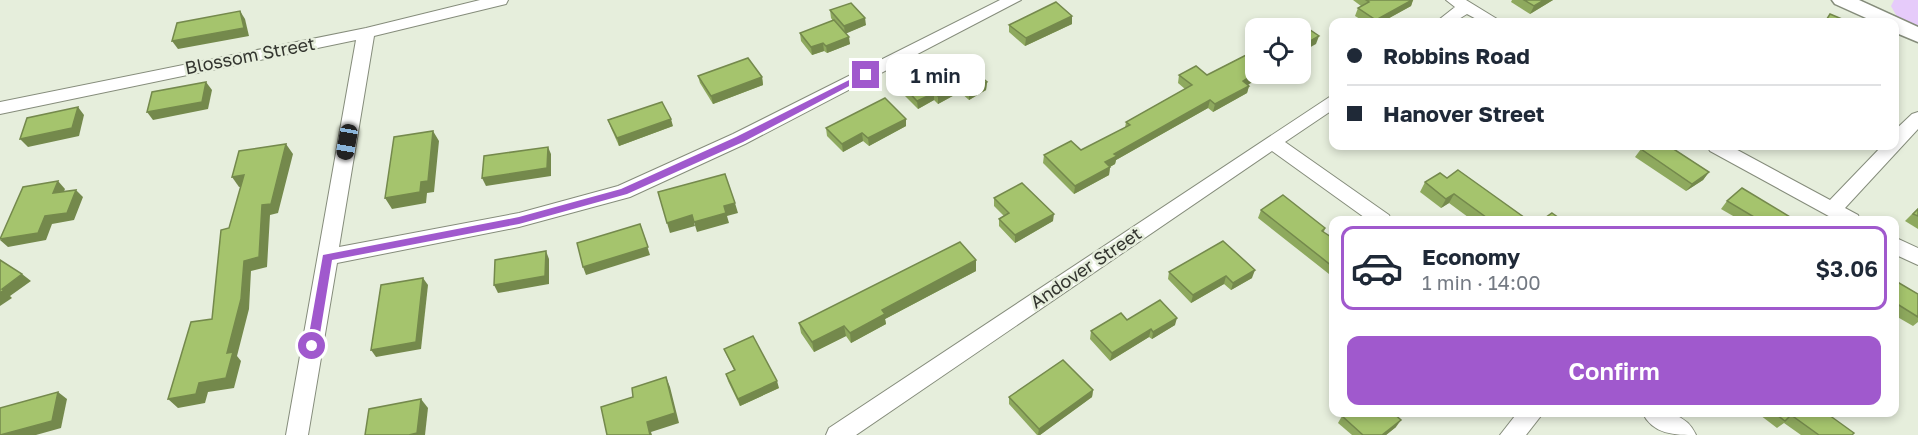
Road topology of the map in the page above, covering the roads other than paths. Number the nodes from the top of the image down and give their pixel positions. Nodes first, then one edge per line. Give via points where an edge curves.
1 (500, 0) edge
2 (1013, 0) edge
3 (1842, 0) edge
4 (1460, 3) edge
5 (1447, 18) edge
6 (1487, 18) edge
7 (1882, 18) edge
8 (1899, 26) edge
9 (366, 33) junction
10 (1918, 35) edge
11 (1329, 103) edge
12 (0, 108) edge
13 (1918, 118) edge
14 (1899, 138) edge
15 (1273, 142) junction
16 (1723, 150) edge
17 (1887, 150) edge
18 (1832, 210) junction
19 (1376, 216) edge
20 (1843, 216) edge
21 (1899, 247) edge
22 (327, 257) junction
23 (1918, 257) edge
24 (1528, 417) edge
25 (1660, 417) edge
26 (297, 435) edge
27 (837, 435) edge
28 (1511, 435) edge
29 (1685, 435) edge

1 - 9 street, Blossom Street
2 - 22 street via 740,139 624,192 519,220
3 - 7 street
4 - 5 street
4 - 6 street
8 - 10 street
9 - 12 street, Blossom Street
9 - 22 street
11 - 15 street, Andover Street
13 - 14 street
15 - 19 street
15 - 27 street, Andover Street
16 - 18 street
17 - 18 street
18 - 20 street
21 - 23 street
22 - 26 street
24 - 28 street
25 - 29 street

